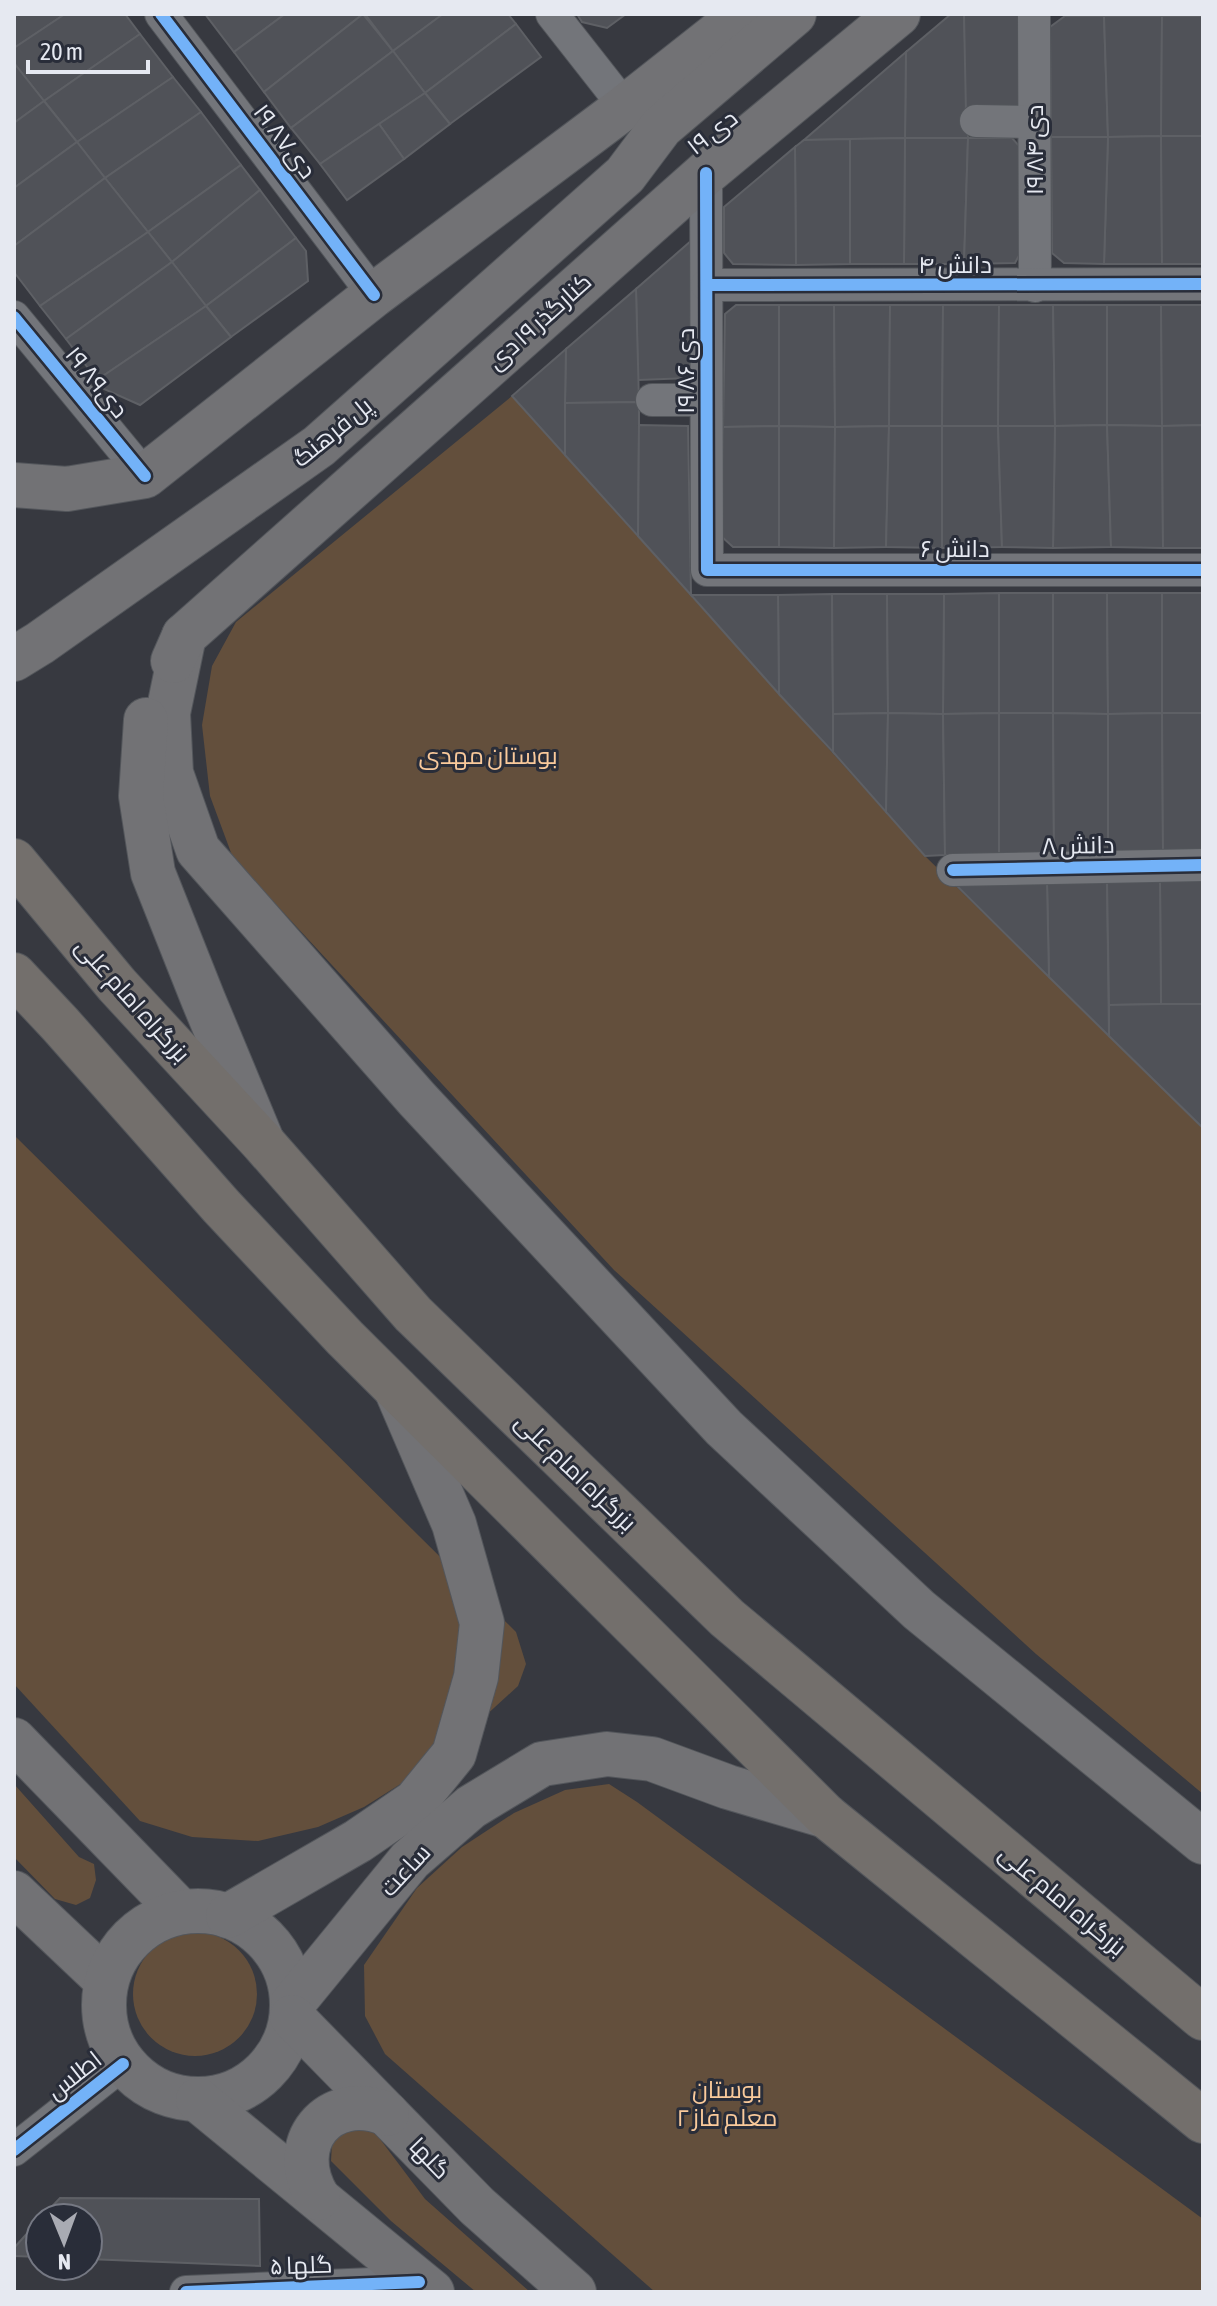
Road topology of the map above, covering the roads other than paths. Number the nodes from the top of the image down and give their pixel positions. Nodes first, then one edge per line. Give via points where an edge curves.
1 (161, 14) edge
2 (552, 14) edge
3 (743, 14) edge
4 (794, 14) edge
5 (858, 14) edge
6 (898, 14) edge
7 (1034, 14) edge
8 (625, 107) junction
9 (976, 121) dead end
10 (1034, 122) junction
11 (706, 173) junction
12 (625, 175) junction
13 (1203, 284) edge
14 (707, 285) junction
15 (1035, 286) junction
16 (374, 295) junction
17 (14, 317) edge
18 (652, 400) dead end
19 (706, 400) junction
20 (145, 476) junction
21 (14, 485) edge
22 (707, 570) joint
23 (1203, 570) edge
24 (184, 636) junction
25 (14, 659) edge
26 (14, 861) edge
27 (1203, 865) edge
28 (953, 870) dead end
29 (14, 975) edge
30 (263, 1143) junction
31 (396, 1389) junction
32 (14, 1740) edge
33 (826, 1816) junction
34 (1203, 1842) edge
35 (14, 1893) edge
36 (181, 1912) junction
37 (228, 1916) junction
38 (106, 1980) junction
39 (293, 2010) junction
40 (1203, 2018) edge
41 (123, 2064) junction
42 (198, 2100) junction
43 (387, 2114) junction
44 (1203, 2121) edge
45 (14, 2150) edge
46 (318, 2198) junction
47 (426, 2287) edge
48 (186, 2292) edge
49 (574, 2292) edge

1 - 16 street, ۱۹ دی۸۷
2 - 8 street
3 - 8 main road
4 - 12 main road, ۱۹ دی via 661,127
5 - 12 main road, ۱۹ دی via 687,154
6 - 11 main road, کنارگذر ۱۹ دی
7 - 10 street, ۱۹ دی ۸۴
8 - 16 main road
9 - 10 street
10 - 15 street, ۱۹ دی ۸۴
11 - 14 street, ۱۹ دی ۸۶
11 - 24 main road, کنارگذر ۱۹ دی
12 - 25 main road, پل فرهنگ via 319,446
13 - 15 street, دانش ۴
14 - 15 street, دانش ۴
14 - 19 street, ۱۹ دی ۸۶
16 - 20 main road
17 - 20 street, ۱۹ دی۸۹
18 - 19 street
19 - 22 street, ۱۹ دی ۸۶
20 - 21 main road via 67,489
22 - 23 street, ۶ دانش
24 - 30 main road via 145,722 143,811 153,873
24 - 34 main road via 168,713 170,758 198,850 417,1099 724,1428 919,1610
26 - 30 highway, بزرگراه امام علی via 117,985
27 - 28 street, دانش ۸
29 - 31 highway via 221,1206
30 - 40 highway, بزرگراه امام علی via 413,1314 727,1618
31 - 33 highway
31 - 37 main road, ساعت via 454,1524 482,1623 476,1677 454,1754 415,1802
32 - 36 main road
33 - 39 main road, ساعت via 652,1759 607,1754 542,1764 471,1807 410,1860
33 - 44 highway
35 - 38 main road
36 - 37 main road
36 - 38 main road via 134,1935
37 - 39 main road via 249,1925 281,1959
38 - 41 main road via 104,2023
39 - 42 main road via 278,2055 258,2079 230,2095
39 - 43 main road, گلها
41 - 42 main road via 170,2096
41 - 45 street, اطلس
42 - 46 main road
43 - 46 main road via 357,2107 328,2117 317,2128 305,2156 310,2186
43 - 49 main road, گلها via 477,2206
46 - 47 main road
47 - 48 street, گلها ۵

